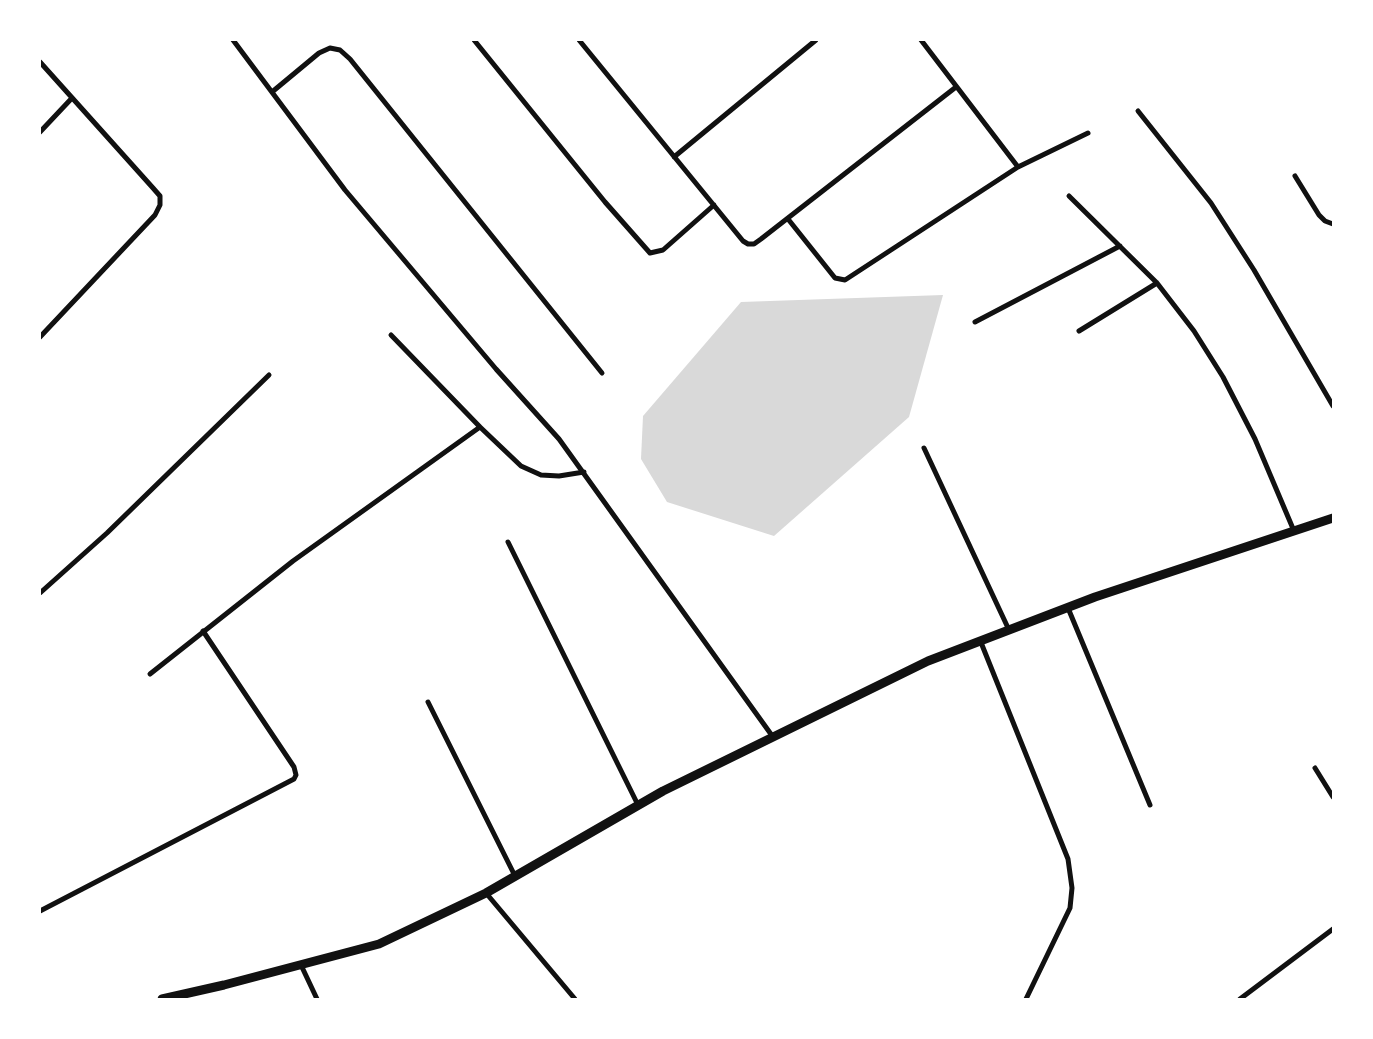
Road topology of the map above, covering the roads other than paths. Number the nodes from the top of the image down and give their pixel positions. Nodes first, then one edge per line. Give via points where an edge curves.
1 (233, 40) edge
2 (474, 40) edge
3 (579, 40) edge
4 (816, 40) edge
5 (921, 40) edge
6 (40, 62) edge
7 (956, 86) junction
8 (272, 92) junction
9 (72, 98) junction
10 (1138, 111) dead end
11 (40, 132) edge
12 (1088, 132) dead end
13 (674, 157) junction
14 (1018, 167) junction
15 (1295, 176) dead end
16 (1069, 196) dead end
17 (714, 205) junction
18 (788, 219) junction
19 (1333, 224) edge
20 (1120, 246) junction
21 (1157, 283) junction
22 (975, 322) dead end
23 (1079, 331) dead end
24 (391, 335) dead end
25 (40, 337) edge
26 (602, 373) dead end
27 (269, 375) dead end
28 (1333, 406) edge
29 (480, 427) junction
30 (924, 448) dead end
31 (584, 472) junction
32 (1333, 518) edge
33 (1294, 531) junction
34 (508, 542) dead end
35 (40, 593) edge
36 (1068, 608) junction
37 (1009, 630) junction
38 (204, 631) junction
39 (980, 640) junction
40 (150, 674) dead end
41 (428, 702) dead end
42 (773, 737) junction
43 (1315, 768) dead end
44 (1333, 797) edge
45 (638, 805) junction
46 (1150, 805) dead end
47 (515, 876) junction
48 (486, 894) junction
49 (40, 911) edge
50 (1333, 928) edge
51 (301, 965) junction
52 (162, 999) edge
53 (317, 999) edge
54 (575, 999) edge
55 (1026, 999) edge
56 (1240, 999) edge

1 - 8 street
2 - 17 street via 650,253 662,250
3 - 13 street
4 - 13 street
5 - 7 street
6 - 9 street
7 - 14 street
7 - 18 street
8 - 26 street via 319,53 330,48 340,50
8 - 31 street via 345,190
9 - 11 street
9 - 25 street via 157,192 160,205 155,215
10 - 28 street via 1211,202
12 - 14 street
13 - 17 street
14 - 18 street via 845,280 835,278
15 - 19 street via 1319,215
16 - 20 street
17 - 18 street via 748,244 754,244
20 - 21 street
20 - 22 street
21 - 23 street
21 - 33 street via 1224,376
24 - 29 street
27 - 35 street via 107,533
29 - 31 street via 521,466 541,474 558,476
29 - 38 street via 293,561
30 - 37 street
31 - 42 street
32 - 33 street
33 - 36 street
34 - 45 street
36 - 37 street
36 - 46 street
37 - 39 street
38 - 40 street
38 - 49 street via 294,768 294,779
39 - 42 street via 928,661
39 - 55 street via 1068,859 1072,888 1070,908
41 - 47 street
42 - 45 street
43 - 44 street
45 - 47 street
47 - 48 street
48 - 51 street via 379,944
48 - 54 street
50 - 56 street
51 - 52 street
51 - 53 street

